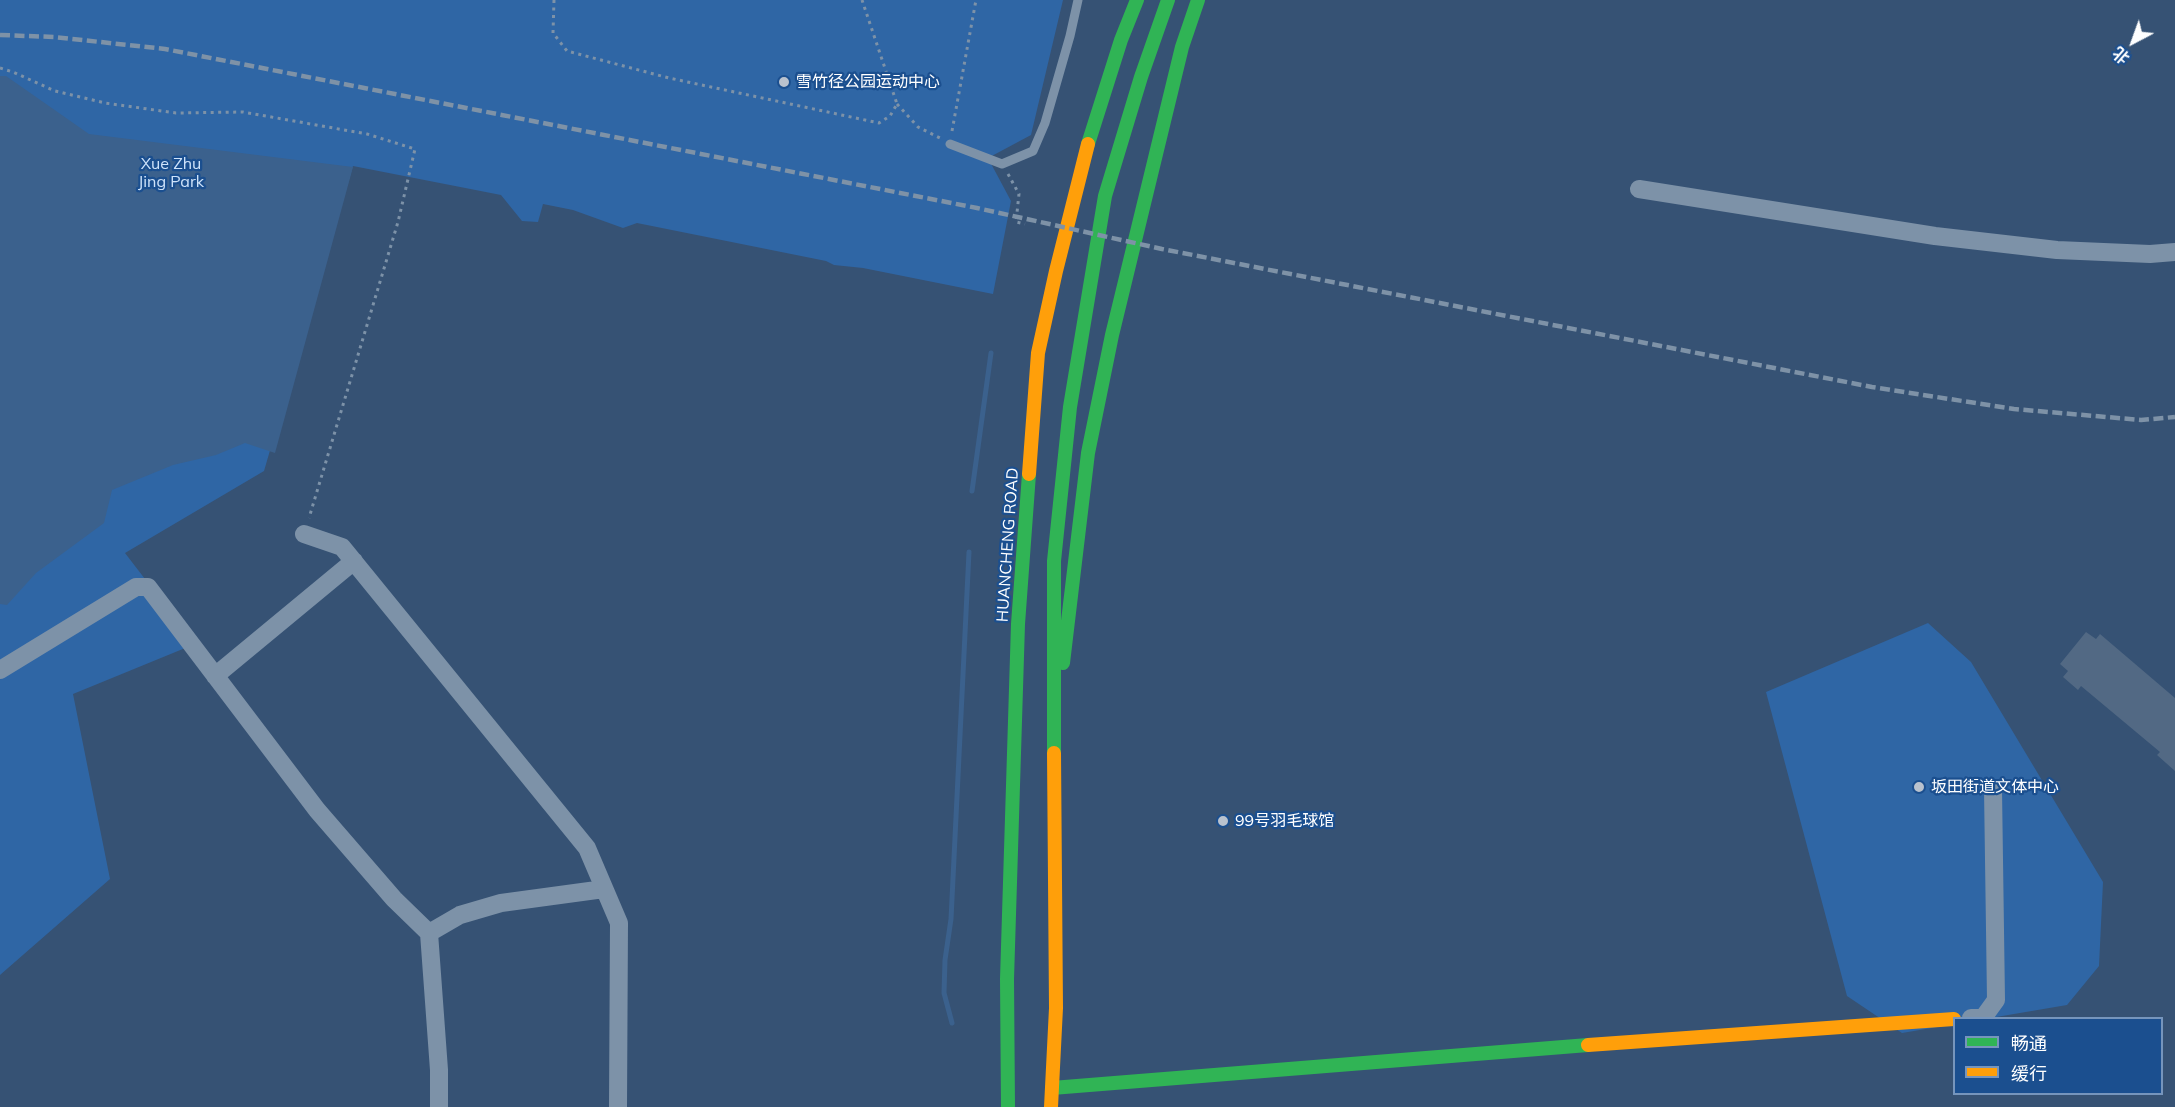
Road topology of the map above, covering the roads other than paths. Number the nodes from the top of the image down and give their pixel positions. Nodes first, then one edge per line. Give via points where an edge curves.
1 (1078, 0) edge
2 (1137, 0) edge
3 (1168, 0) edge
4 (1198, 0) edge
5 (950, 144) road end
6 (1639, 189) dead end
7 (2175, 252) edge
8 (304, 534) road end
9 (354, 561) junction
10 (0, 670) edge
11 (215, 676) junction
12 (1054, 749) junction
13 (1993, 789) dead end
14 (604, 889) junction
15 (429, 933) junction
16 (1984, 1017) edge
17 (1953, 1019) edge
18 (1052, 1088) junction
19 (439, 1107) edge
20 (618, 1107) edge
21 (1008, 1107) edge
22 (1051, 1107) edge

1 - 5 lane via 1045,123 1033,151 1002,164
2 - 21 main road, HUANCHENG ROAD via 1089,141 1038,353 1018,624 1007,979
3 - 12 main road via 1105,196 1070,406 1054,561
4 - 12 main road via 1182,47 1148,185 1088,453
6 - 7 street via 1946,237 2057,250
8 - 9 street via 342,547
9 - 11 street
9 - 14 street via 587,848
10 - 11 street via 136,587 147,586
11 - 15 street via 317,810
12 - 18 main road via 1056,1008
13 - 16 street via 1996,1000
14 - 15 street via 501,903 460,915
14 - 20 street via 619,923
15 - 19 street
17 - 18 main road
18 - 22 main road

